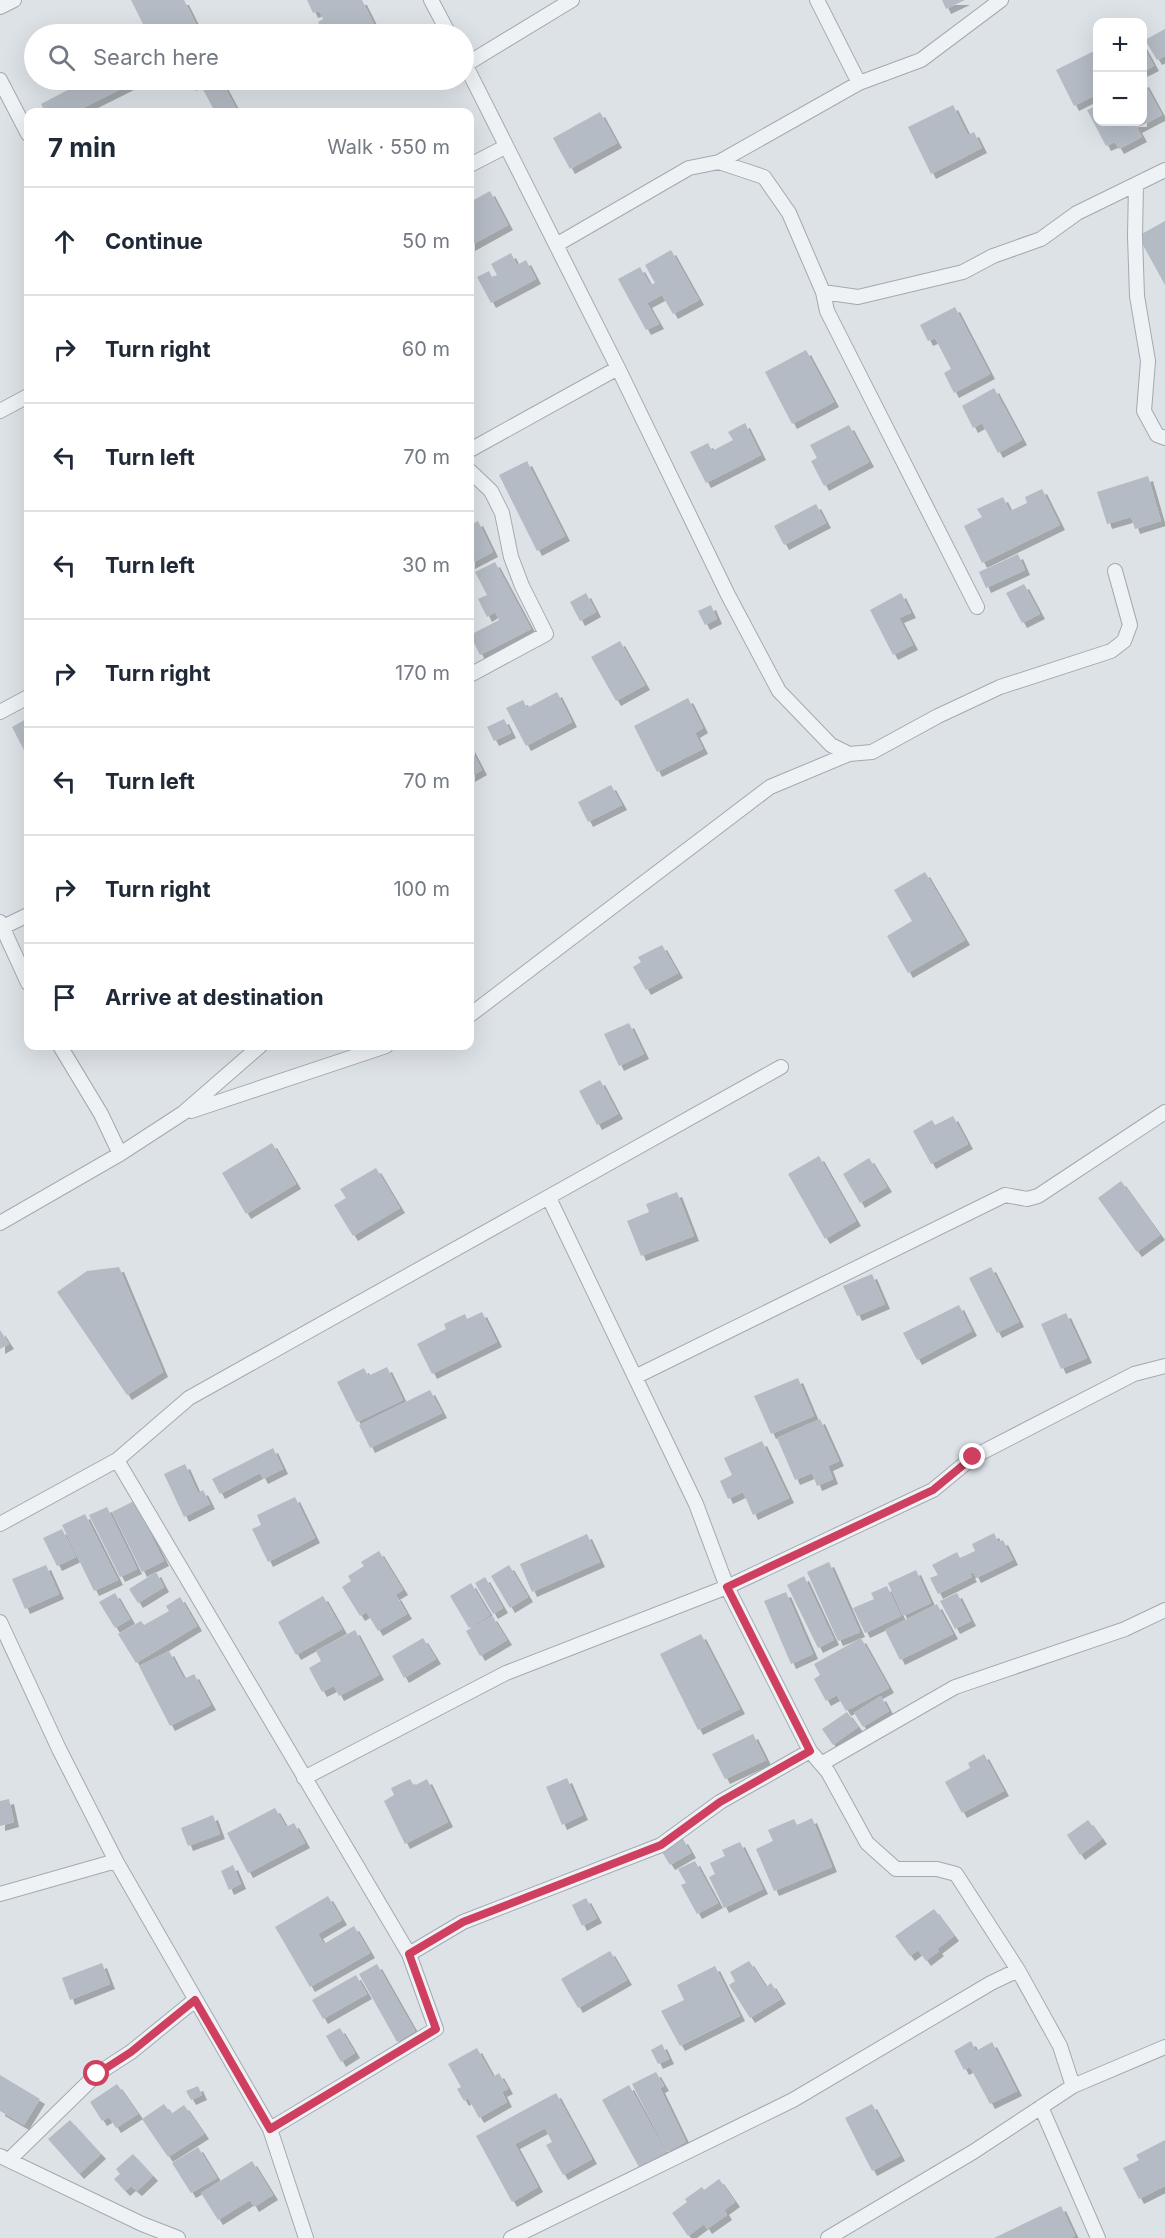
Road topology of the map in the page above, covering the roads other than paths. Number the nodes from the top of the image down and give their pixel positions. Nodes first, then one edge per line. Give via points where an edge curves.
1 (14, 0) edge
2 (431, 0) edge
3 (572, 0) edge
4 (818, 0) edge
5 (1000, 0) edge
6 (0, 7) edge
7 (444, 24) edge
8 (474, 58) edge
9 (0, 80) edge
10 (859, 82) junction
11 (474, 84) edge
12 (24, 126) edge
13 (505, 147) junction
14 (719, 162) junction
15 (474, 163) edge
16 (1165, 170) edge
17 (1136, 184) junction
18 (556, 245) junction
19 (823, 292) junction
20 (618, 368) junction
21 (24, 398) edge
22 (0, 411) edge
23 (1165, 438) edge
24 (474, 448) edge
25 (474, 475) edge
26 (1115, 571) dead end
27 (977, 607) dead end
28 (474, 673) edge
29 (24, 699) edge
30 (0, 712) edge
31 (849, 754) junction
32 (24, 916) edge
33 (1, 925) edge
34 (24, 974) edge
35 (474, 1012) edge
36 (62, 1050) edge
37 (255, 1050) edge
38 (374, 1050) edge
39 (781, 1067) dead end
40 (1165, 1112) edge
41 (183, 1113) junction
42 (120, 1154) junction
43 (549, 1198) junction
44 (0, 1223) edge
45 (1165, 1365) edge
46 (635, 1377) junction
47 (117, 1460) junction
48 (0, 1524) edge
49 (727, 1587) junction
50 (1165, 1610) edge
51 (0, 1622) edge
52 (810, 1751) junction
53 (821, 1764) junction
54 (304, 1778) junction
55 (116, 1861) junction
56 (0, 1894) edge
57 (409, 1954) junction
58 (1018, 1970) junction
59 (195, 2000) junction
60 (1165, 2047) edge
61 (1072, 2086) junction
62 (1041, 2108) junction
63 (270, 2129) junction
64 (4, 2158) edge
65 (178, 2238) edge
66 (306, 2238) edge
67 (511, 2238) edge
68 (828, 2238) edge
69 (1098, 2238) edge

1 - 6 street
2 - 7 street
3 - 8 street
4 - 10 street
5 - 10 street via 921,60
9 - 12 street
10 - 14 street
11 - 13 street
13 - 15 street
13 - 18 street
14 - 18 street via 689,168
14 - 19 street via 764,177 789,213
16 - 17 street
17 - 19 street via 1077,213 1041,239 993,256 963,272 858,297
17 - 23 street via 1137,296 1148,361 1144,411 1158,435
18 - 20 street
19 - 27 street via 827,311
20 - 24 street
20 - 31 street via 779,691 831,745
21 - 22 street
25 - 28 street via 491,491 502,513 511,557 546,633
26 - 31 street via 1130,625 1125,641 1111,651 1000,687 872,752
29 - 30 street
31 - 35 street via 770,787
32 - 33 street
33 - 34 street
36 - 42 street
37 - 41 street
38 - 41 street
39 - 43 street
40 - 46 street via 1038,1196 1027,1200 1005,1195
41 - 42 street
42 - 44 street
43 - 46 street
43 - 47 street via 189,1398
45 - 49 street via 1134,1374 973,1457 933,1490
46 - 49 street via 696,1504
47 - 48 street
47 - 54 street
49 - 52 street
49 - 54 street via 506,1673
50 - 53 street via 1125,1629 955,1687
51 - 55 street
52 - 53 street
52 - 57 street via 720,1802 661,1845 463,1922
53 - 58 street via 867,1844 897,1869 937,1869 956,1874
54 - 57 street
55 - 56 street
55 - 59 street
57 - 63 street via 436,2029
58 - 61 street via 1060,2046
58 - 67 street via 793,2100
59 - 63 street
59 - 64 street via 97,2074
60 - 61 street
61 - 62 street
62 - 68 street
62 - 69 street
63 - 66 street
64 - 65 street

